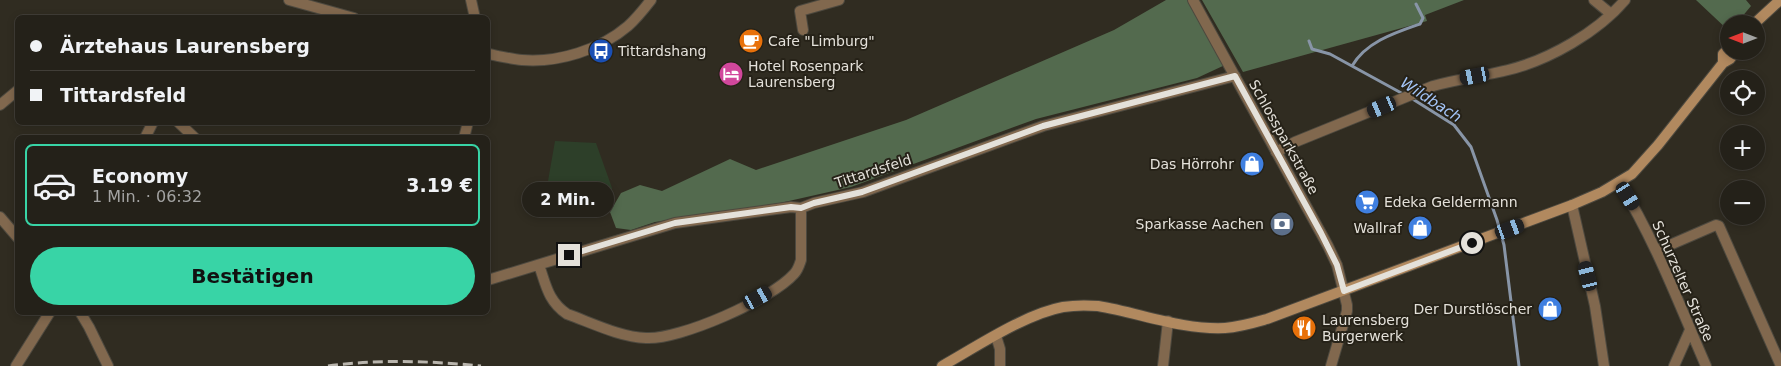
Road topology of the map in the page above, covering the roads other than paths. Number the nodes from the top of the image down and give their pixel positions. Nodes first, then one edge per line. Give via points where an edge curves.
1 (290, 0) edge
2 (471, 0) edge
3 (651, 0) edge
4 (839, 0) edge
5 (1193, 0) edge
6 (1594, 0) edge
7 (1625, 0) edge
8 (1780, 0) edge
9 (1611, 14) junction
10 (343, 15) edge
11 (474, 15) edge
12 (1764, 15) edge
13 (803, 30) dead end
14 (490, 54) edge
15 (1728, 60) edge
16 (1724, 62) joint
17 (1235, 76) junction
18 (15, 92) edge
19 (0, 105) edge
20 (181, 125) edge
21 (192, 135) edge
22 (1276, 152) junction
23 (1619, 182) junction
24 (1572, 205) junction
25 (801, 208) junction
26 (0, 217) edge
27 (15, 234) edge
28 (1656, 251) junction
29 (539, 265) junction
30 (490, 279) edge
31 (1344, 291) junction
32 (48, 315) edge
33 (82, 315) edge
34 (1168, 321) junction
35 (1690, 330) junction
36 (996, 336) junction
37 (16, 366) edge
38 (108, 366) edge
39 (942, 366) edge
40 (1000, 366) edge
41 (1163, 366) edge
42 (1331, 366) edge
43 (1604, 366) edge
44 (1674, 366) edge
45 (1706, 366) edge
46 (1780, 366) edge

1 - 10 street
2 - 11 street
3 - 14 street via 627,27 594,47 575,54 523,60
4 - 13 street via 800,11
5 - 17 street, Schlossparkstraße
6 - 9 street
7 - 9 street
8 - 12 main road
9 - 22 street via 1584,36 1528,64 1448,81
15 - 16 main road
16 - 23 main road via 1644,162
17 - 22 street, Schlossparkstraße
17 - 25 street, Tittardsfeld via 1043,126 862,192
18 - 19 street
20 - 21 street
22 - 31 street, Schlossparkstraße via 1337,265
23 - 24 main road
23 - 28 street, Schurzelter Straße
24 - 31 main road
24 - 43 street via 1595,306
25 - 29 street, Tittardsfeld via 675,223
25 - 29 street via 801,260 793,275 731,314 666,337 624,334 567,314 550,299
26 - 27 street
28 - 35 street, Schurzelter Straße
28 - 46 street via 1719,226
29 - 30 street, Tittardsfeld
31 - 34 main road via 1268,320 1244,325 1203,327
31 - 42 street, Schlossparkstraße via 1346,311
32 - 37 street
33 - 38 street
34 - 36 main road via 1082,305 1062,307 1031,317
34 - 41 street
35 - 44 street
35 - 45 street, Schurzelter Straße
36 - 39 main road
36 - 40 street

